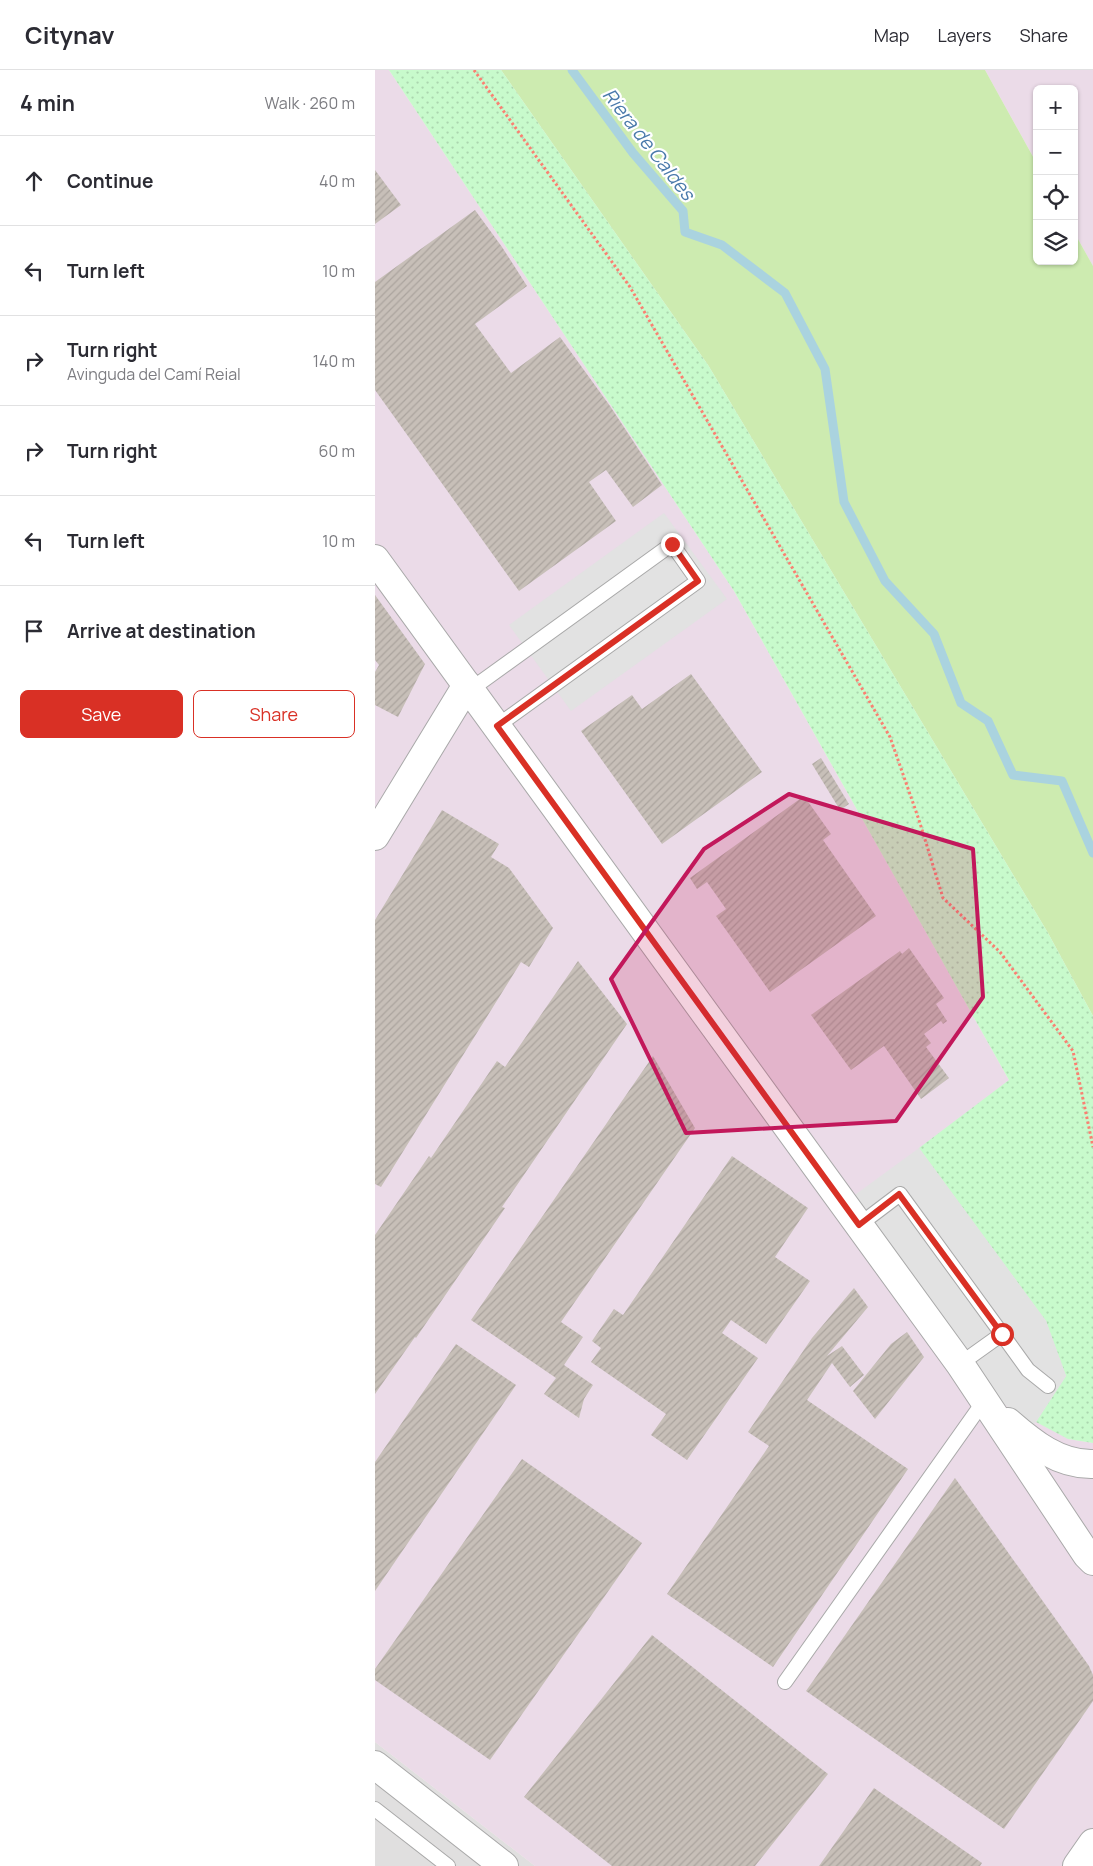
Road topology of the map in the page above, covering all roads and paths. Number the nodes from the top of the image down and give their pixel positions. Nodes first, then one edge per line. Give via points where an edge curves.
1 (474, 70) edge
2 (375, 559) edge
3 (469, 688) junction
4 (497, 726) junction
5 (375, 836) edge
6 (1093, 1147) edge
7 (859, 1225) junction
8 (1002, 1334) junction
9 (961, 1364) junction
10 (1047, 1386) dead end
11 (984, 1401) junction
12 (1093, 1464) edge
13 (1093, 1561) edge
14 (785, 1682) dead end
15 (375, 1765) edge
16 (375, 1809) edge
17 (1093, 1843) edge
18 (448, 1866) edge
19 (504, 1866) edge
20 (1077, 1866) edge

1 - 6 path via 630,287 890,737 943,898 1000,952 1073,1051
2 - 3 street
3 - 4 street
3 - 4 lane via 672,544 698,581
3 - 5 street
4 - 7 street
7 - 8 lane via 899,1194
7 - 9 street
8 - 9 lane
8 - 10 lane via 1028,1370
9 - 11 street
11 - 12 street via 1032,1443 1054,1456
11 - 13 street
11 - 14 lane
15 - 19 street
16 - 18 lane
17 - 20 street

